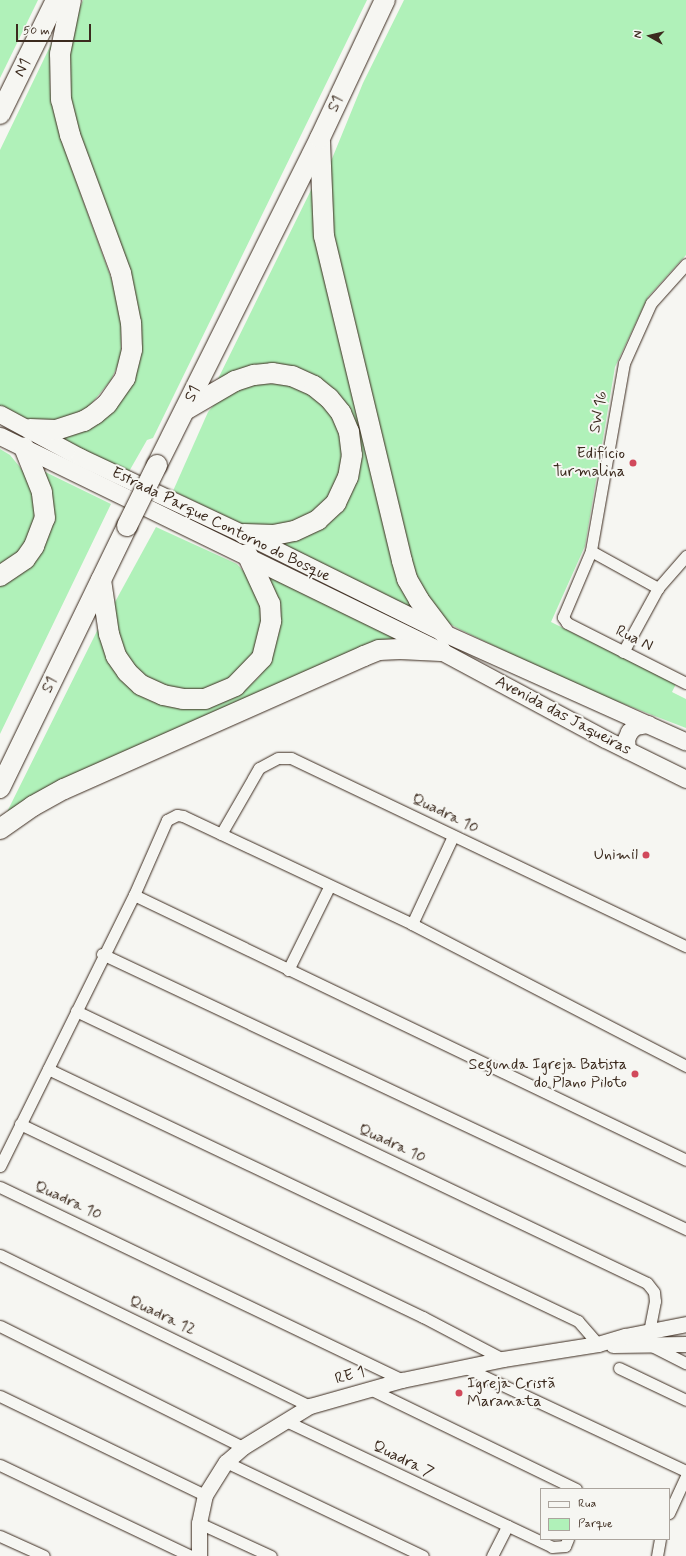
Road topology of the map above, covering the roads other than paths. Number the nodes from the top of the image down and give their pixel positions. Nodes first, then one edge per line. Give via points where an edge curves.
1 (56, 0) edge
2 (71, 0) edge
3 (385, 0) edge
4 (0, 114) edge
5 (320, 138) junction
6 (686, 264) edge
7 (185, 410) junction
8 (0, 414) edge
9 (0, 436) edge
10 (27, 438) junction
11 (244, 534) junction
12 (591, 551) junction
13 (247, 554) junction
14 (686, 556) edge
15 (0, 576) edge
16 (102, 580) junction
17 (658, 588) junction
18 (567, 623) joint
19 (442, 642) junction
20 (623, 652) junction
21 (686, 683) edge
22 (648, 724) junction
23 (686, 742) edge
24 (627, 750) junction
25 (686, 778) edge
26 (0, 788) edge
27 (0, 829) edge
28 (221, 834) junction
29 (453, 836) junction
30 (329, 887) junction
31 (134, 895) junction
32 (412, 924) junction
33 (686, 946) edge
34 (102, 954) junction
35 (288, 970) junction
36 (76, 1011) junction
37 (686, 1066) edge
38 (48, 1069) junction
39 (20, 1124) junction
40 (686, 1160) edge
41 (0, 1166) edge
42 (0, 1187) edge
43 (686, 1229) edge
44 (0, 1255) edge
45 (686, 1324) edge
46 (0, 1326) edge
47 (649, 1338) junction
48 (598, 1344) junction
49 (686, 1344) edge
50 (503, 1359) junction
51 (686, 1363) edge
52 (464, 1367) junction
53 (618, 1368) dead end
54 (402, 1380) junction
55 (370, 1389) junction
56 (0, 1396) edge
57 (686, 1400) edge
58 (310, 1406) junction
59 (286, 1421) junction
60 (243, 1447) junction
61 (226, 1462) junction
62 (0, 1465) edge
63 (686, 1471) edge
64 (686, 1476) edge
65 (574, 1488) edge
66 (205, 1495) junction
67 (670, 1511) edge
68 (199, 1523) junction
69 (506, 1526) junction
70 (0, 1536) edge
71 (568, 1540) edge
72 (660, 1540) edge
73 (660, 1555) edge
74 (44, 1556) edge
75 (191, 1556) edge
76 (199, 1556) edge
77 (271, 1556) edge
78 (423, 1556) edge
79 (492, 1556) edge

1 - 4 highway, N1
2 - 10 highway via 60,54 61,100 70,135 121,273 131,323 132,349 124,378 107,404 84,421
3 - 5 highway, S1
5 - 7 highway, S1
5 - 19 highway via 324,236 402,561 407,579
6 - 12 street, SW 16 via 652,303 624,363
7 - 11 highway via 235,381 272,373 292,376 314,386 329,398 341,413 349,432 352,455 348,477 336,503 318,520 294,531 274,535
7 - 16 highway, S1, bridge
8 - 10 main road, Estrada Parque Contorno do Bosque
9 - 10 main road, Estrada Parque Contorno do Bosque
10 - 11 main road, Estrada Parque Contorno do Bosque via 80,457
10 - 13 main road, Estrada Parque Contorno do Bosque
10 - 15 highway via 42,492 45,518 34,546 25,559
11 - 19 main road, Estrada Parque Contorno do Bosque
12 - 17 street
12 - 18 street, SW 16 via 563,613
13 - 16 highway via 270,604 271,621 262,658 235,686 205,699 183,699 163,695 141,685 127,672 116,656 109,634
13 - 19 main road, Estrada Parque Contorno do Bosque
14 - 17 street
16 - 26 highway, S1
17 - 20 street
18 - 20 street, Rua N
19 - 22 main road, Avenida das Jaqueiras
19 - 24 main road, Avenida das Jaqueiras
19 - 27 highway via 379,650 364,656 64,790 33,806
20 - 21 street, Rua N
22 - 23 main road, Avenida das Jaqueiras
22 - 24 main road via 635,726 629,732 626,739
24 - 25 main road, Avenida das Jaqueiras
28 - 29 street, Quadra 10 via 254,773 266,762 286,757
28 - 30 street
28 - 31 street via 183,816 171,817 167,820
29 - 32 street
29 - 33 street, Quadra 10
30 - 32 street
30 - 35 street
31 - 34 street
31 - 35 street
32 - 37 street
34 - 36 street
34 - 43 street
35 - 40 street
36 - 38 street
36 - 47 street, Quadra 10 via 648,1283 654,1292 655,1300
38 - 39 street
38 - 48 street via 578,1321
39 - 41 street
39 - 50 street via 423,1317
42 - 54 street, Quadra 10
44 - 58 street, Quadra 12
45 - 47 street, RE 1
46 - 60 street
47 - 48 street, RE 1
47 - 49 street, RE 1
47 - 51 street
48 - 50 street, RE 1
50 - 52 street, RE 1
52 - 54 street, RE 1
52 - 63 street
53 - 57 street
54 - 55 street, RE 1
55 - 58 street, RE 1
55 - 65 street
56 - 66 street
58 - 59 street, RE 1
59 - 60 street, RE 1
59 - 69 street, Quadra 7
60 - 61 street, RE 1
61 - 66 street, RE 1
61 - 78 street
62 - 75 street
64 - 67 street
66 - 68 street, RE 1
68 - 76 street, RE 1
68 - 77 street
69 - 71 street, Quadra 7 via 556,1548 565,1546
69 - 79 street
70 - 74 street
72 - 73 street

